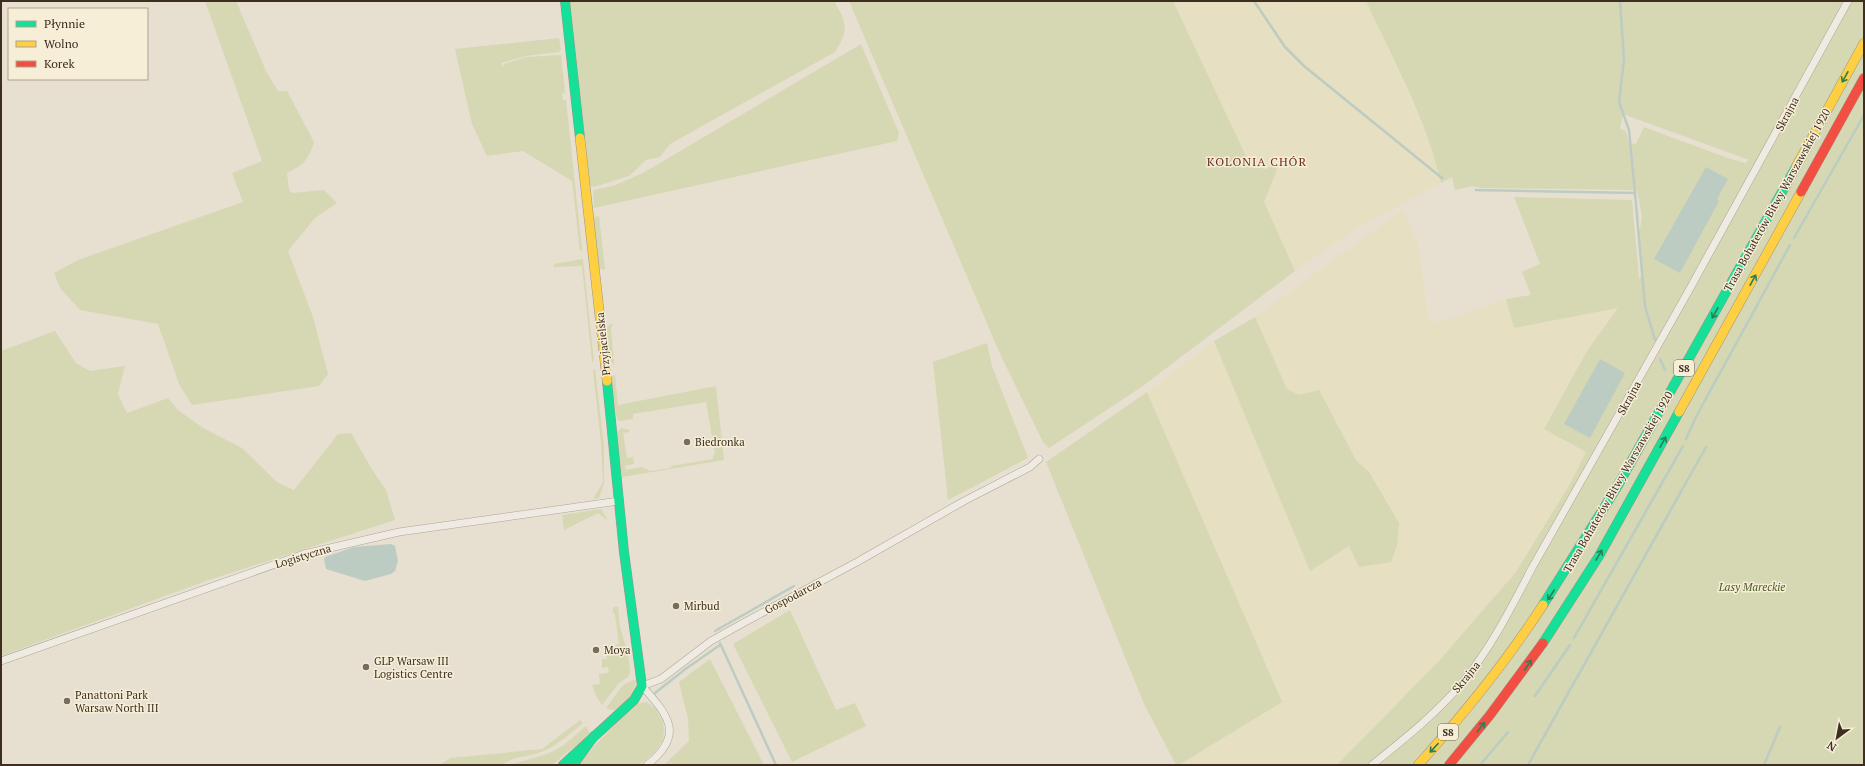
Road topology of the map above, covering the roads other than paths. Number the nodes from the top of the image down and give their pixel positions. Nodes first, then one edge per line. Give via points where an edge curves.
1 (565, 1) edge
2 (1848, 1) edge
3 (1864, 43) edge
4 (1864, 78) edge
5 (1039, 459) dead end
6 (618, 500) junction
7 (1, 661) edge
8 (642, 686) junction
9 (568, 763) edge
10 (557, 765) edge
11 (647, 765) edge
12 (1372, 765) edge
13 (1418, 765) edge
14 (1449, 765) edge

1 - 6 main road, Przyjacielska
2 - 12 street, Skrajna via 1770,147 1532,568 1500,630 1461,684 1425,721
3 -> 13 main road, Trasa Bohaterów Bitwy Warszawskiej 1920 / S8 via 1577,556 1489,683
14 -> 4 main road, Trasa Bohaterów Bitwy Warszawskiej 1920 / S8 via 1494,711 1559,620 1632,498
5 - 8 street, Gospodarcza via 1030,467 733,628 711,641 661,679
6 - 7 street, Logistyczna via 399,532 318,550
6 - 8 main road, Przyjacielska
8 - 9 main road via 634,700
8 - 11 street via 667,718 669,732 665,748
9 - 10 main road

